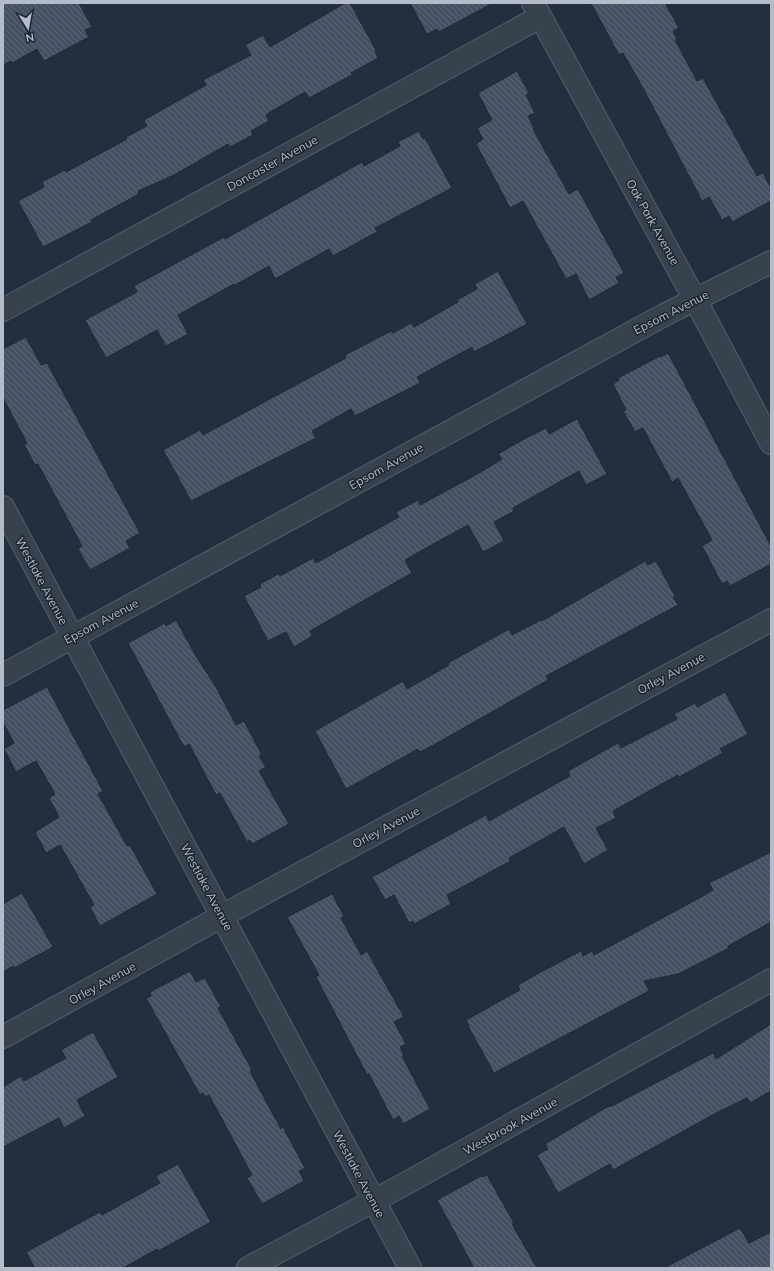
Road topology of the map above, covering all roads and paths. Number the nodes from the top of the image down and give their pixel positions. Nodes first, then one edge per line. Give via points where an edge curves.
1 (536, 10) edge
2 (771, 262) edge
3 (694, 299) junction
4 (3, 310) edge
5 (771, 443) edge
6 (3, 508) edge
7 (771, 620) edge
8 (72, 637) junction
9 (3, 674) edge
10 (223, 916) junction
11 (771, 980) edge
12 (3, 1037) edge
13 (374, 1201) junction
14 (248, 1268) edge
15 (410, 1268) edge

1 - 3 street, Oak Park Avenue
1 - 4 street, Doncaster Avenue
2 - 3 street, Epsom Avenue
3 - 5 street, Oak Park Avenue
3 - 8 street, Epsom Avenue
6 - 8 street, Westlake Avenue
7 - 10 street, Orley Avenue
8 - 9 street, Epsom Avenue
8 - 10 street, Westlake Avenue
10 - 12 street, Orley Avenue
10 - 13 street, Westlake Avenue
11 - 13 street, Westbrook Avenue
13 - 14 street, Westbrook Avenue
13 - 15 street, Westlake Avenue

